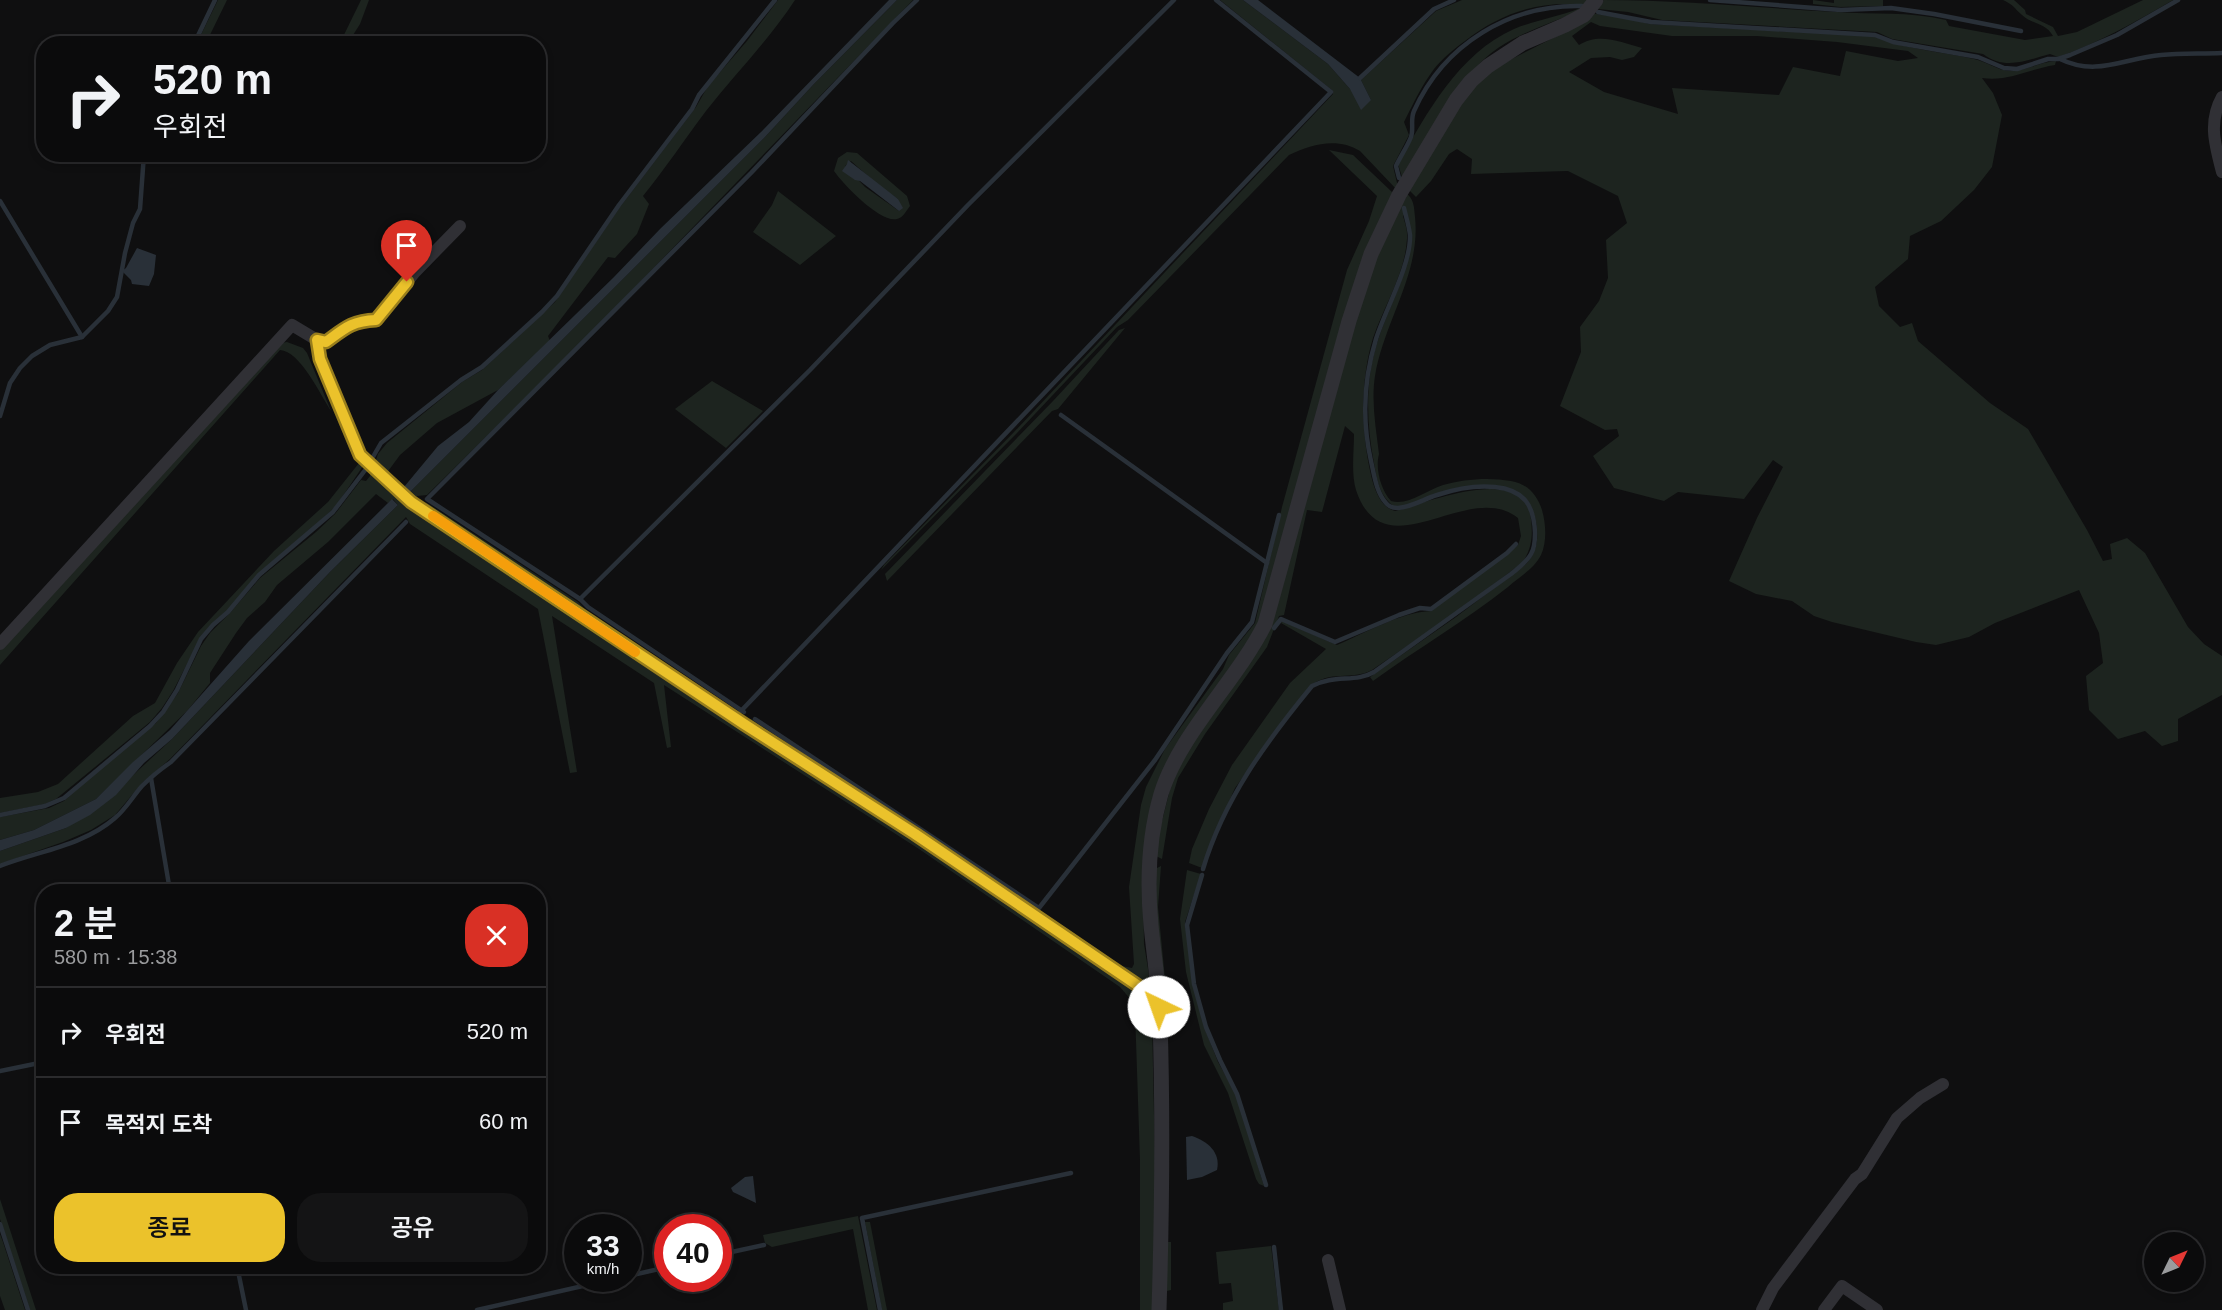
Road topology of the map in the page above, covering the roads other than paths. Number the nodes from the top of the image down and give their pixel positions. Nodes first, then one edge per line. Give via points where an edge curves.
1 (1596, 0) edge
2 (2222, 96) edge
3 (2222, 172) edge
4 (460, 226) dead end
5 (317, 340) junction
6 (0, 644) edge
7 (1158, 994) junction
8 (1943, 1084) dead end
9 (1328, 1260) dead end
10 (1159, 1310) edge
11 (1340, 1310) edge
12 (1762, 1310) edge
13 (1824, 1310) edge
14 (1877, 1310) edge

1 - 7 street via 1584,15 1523,43 1471,81 1426,148 1385,221 1349,321 1265,624 1172,766 1161,794 1150,859 1149,892
2 - 3 street via 2214,114 2213,135
4 - 5 street via 376,320 350,324 326,342
5 - 6 street via 292,325
5 - 7 street via 320,359 360,455 411,502 1140,987
7 - 10 street via 1162,1230
8 - 12 street via 1897,1118 1862,1174 1773,1288
9 - 11 street
13 - 14 street via 1842,1287

